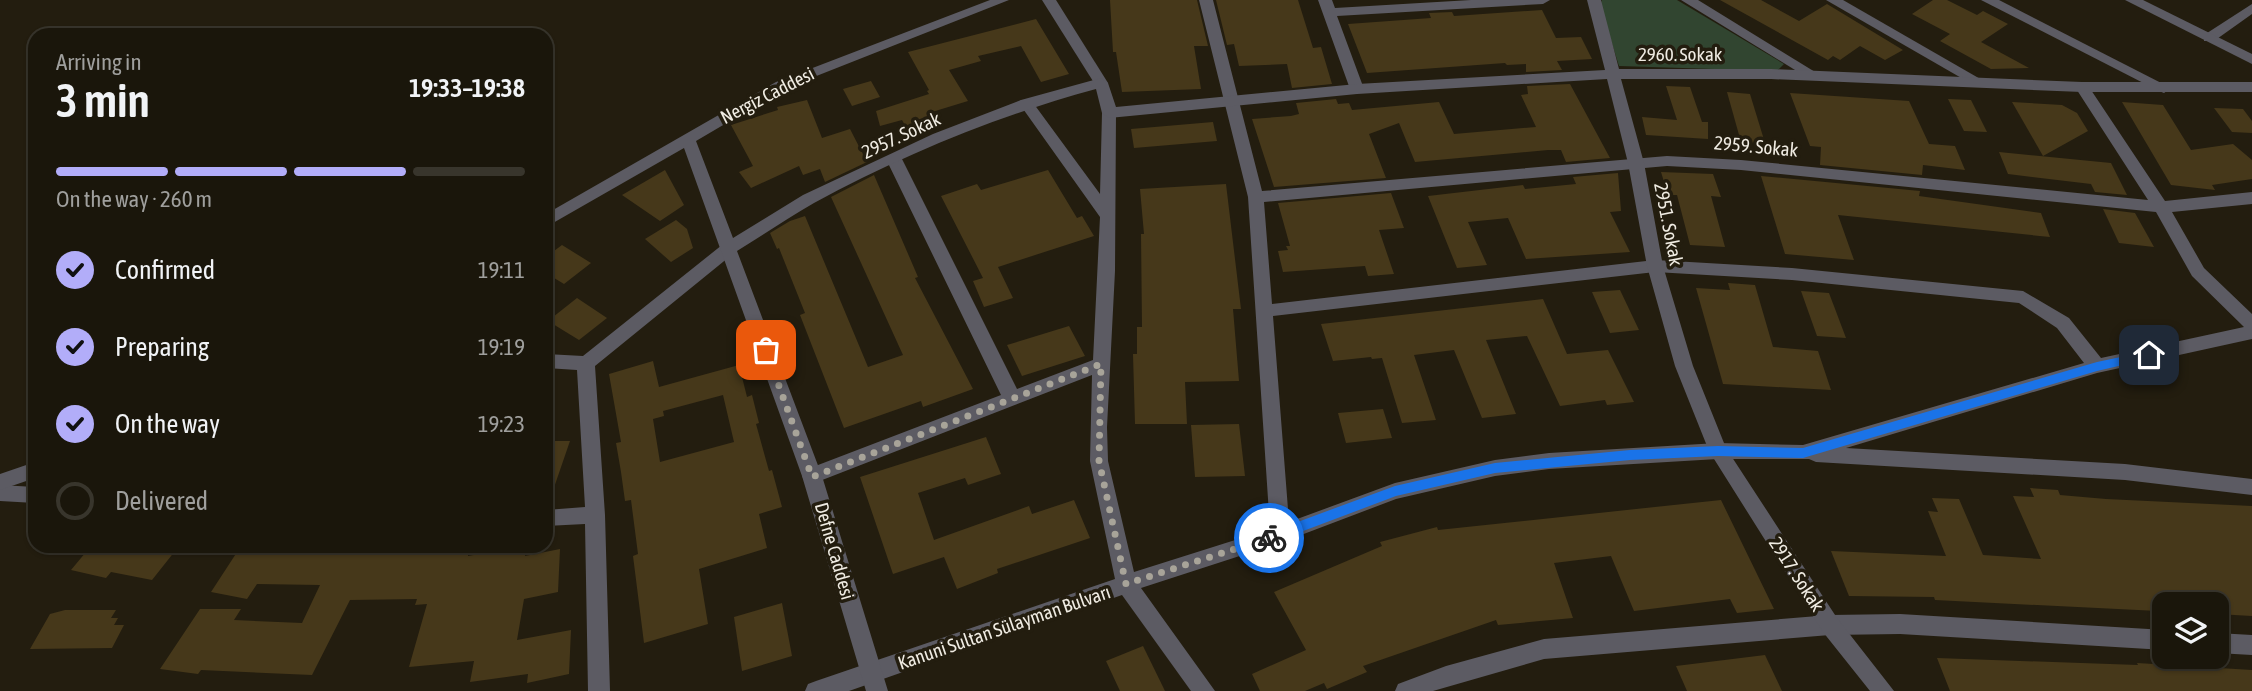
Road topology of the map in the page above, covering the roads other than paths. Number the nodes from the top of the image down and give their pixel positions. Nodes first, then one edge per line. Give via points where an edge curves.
1 (1002, 0) edge
2 (1049, 0) edge
3 (1206, 0) edge
4 (1543, 0) edge
5 (1594, 0) edge
6 (1688, 0) edge
7 (1833, 0) edge
8 (1988, 0) edge
9 (2132, 0) edge
10 (1327, 6) edge
11 (2252, 8) edge
12 (2208, 38) junction
13 (2252, 60) edge
14 (1614, 74) junction
15 (1813, 75) junction
16 (1101, 83) junction
17 (1982, 84) junction
18 (2082, 87) junction
19 (2252, 87) edge
20 (2164, 88) junction
21 (1357, 89) junction
22 (1232, 102) junction
23 (1026, 103) junction
24 (1109, 113) junction
25 (687, 137) junction
26 (894, 159) junction
27 (1636, 163) junction
28 (1256, 197) junction
29 (2252, 198) edge
30 (2161, 207) junction
31 (1105, 214) junction
32 (553, 217) edge
33 (728, 248) junction
34 (1656, 266) junction
35 (1264, 311) junction
36 (2252, 324) edge
37 (2252, 332) edge
38 (553, 361) edge
39 (586, 363) junction
40 (1101, 364) junction
41 (2097, 366) junction
42 (1012, 398) junction
43 (1718, 451) junction
44 (1803, 453) junction
45 (28, 472) edge
46 (812, 477) junction
47 (0, 482) edge
48 (2252, 487) edge
49 (0, 493) edge
50 (28, 495) edge
51 (595, 515) junction
52 (553, 518) edge
53 (1280, 534) junction
54 (1126, 584) junction
55 (1830, 625) junction
56 (2152, 639) edge
57 (2229, 644) edge
58 (2252, 645) edge
59 (874, 683) edge
60 (599, 691) edge
61 (816, 691) edge
62 (1204, 691) edge
63 (1405, 691) edge
64 (1883, 691) edge

1 - 25 street, Nergiz Caddesi via 792,80
2 - 16 street
3 - 22 street
4 - 10 street
5 - 14 street, 2951. Sokak
6 - 15 street
7 - 17 street
8 - 20 street
9 - 12 street
10 - 21 street
11 - 12 street
12 - 13 street
14 - 15 street, 2960. Sokak
14 - 21 street, 2960. Sokak
14 - 27 street, 2951. Sokak
15 - 17 street, 2960. Sokak
16 - 23 street, 2957. Sokak
16 - 24 street
17 - 18 street, 2960. Sokak
18 - 20 street, 2960. Sokak
18 - 30 street
19 - 20 street, 2960. Sokak
21 - 22 street, 2960. Sokak
22 - 24 street, 2960. Sokak
22 - 28 street
23 - 26 street, 2957. Sokak
23 - 31 street
24 - 31 street
25 - 32 street, Nergiz Caddesi
25 - 33 street, Defne Caddesi
26 - 33 street, 2957. Sokak via 809,199
26 - 42 street
27 - 28 street, 2959. Sokak
27 - 30 street, 2959. Sokak via 1741,165
27 - 34 street, 2951. Sokak
28 - 35 street
29 - 30 street, 2959. Sokak
30 - 36 street via 2199,272
31 - 40 street via 1107,271
33 - 39 street, 2957. Sokak
33 - 46 street, Defne Caddesi
34 - 35 street
34 - 41 street via 1848,278 2023,297 2063,323
34 - 43 street, 2951. Sokak via 1684,366
35 - 53 street
37 - 41 street, Kanuni Sultan Sülayman Bulvarı
38 - 39 street
39 - 51 street
40 - 42 street
40 - 54 street via 1099,461
41 - 44 street, Kanuni Sultan Sülayman Bulvarı
42 - 46 street
43 - 44 street, Kanuni Sultan Sülayman Bulvarı
43 - 53 street, Kanuni Sultan Sülayman Bulvarı via 1495,468 1395,491
43 - 55 street, 2917. Sokak
44 - 48 street via 2125,472
45 - 47 street
46 - 59 street, Defne Caddesi
49 - 50 street
51 - 52 street
51 - 60 street
53 - 54 street, Kanuni Sultan Sülayman Bulvarı
54 - 59 street, Kanuni Sultan Sülayman Bulvarı
54 - 62 street
55 - 56 street via 1900,624
55 - 63 street via 1545,649
55 - 64 street, 2917. Sokak
57 - 58 street
59 - 61 street, Kanuni Sultan Sülayman Bulvarı

